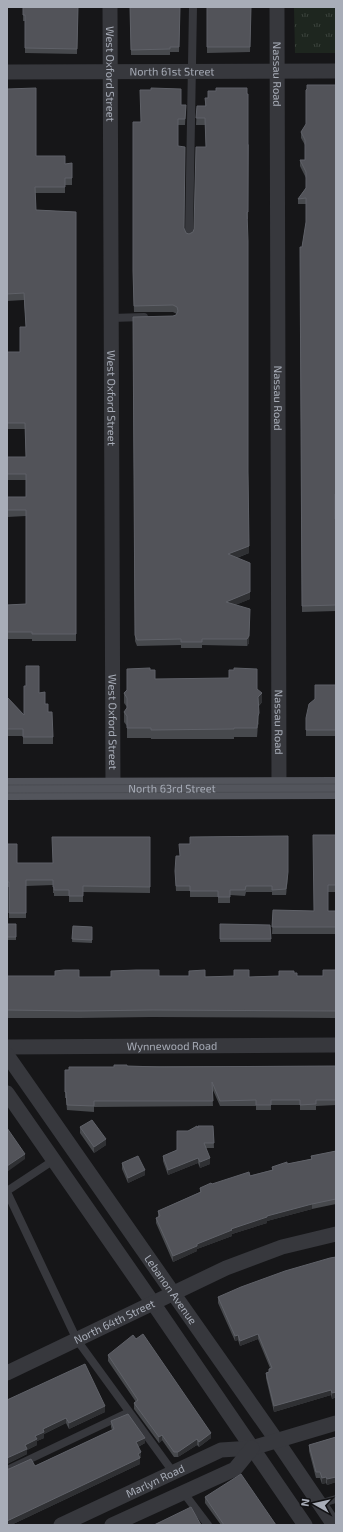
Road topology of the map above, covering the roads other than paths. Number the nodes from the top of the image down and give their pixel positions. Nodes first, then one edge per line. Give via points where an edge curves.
1 (110, 7) edge
2 (193, 7) edge
3 (277, 7) edge
4 (110, 71) junction
5 (192, 71) junction
6 (336, 71) edge
7 (7, 72) edge
8 (277, 72) junction
9 (189, 235) edge
10 (150, 317) edge
11 (111, 318) junction
12 (279, 788) junction
13 (336, 788) edge
14 (7, 789) edge
15 (113, 789) junction
16 (336, 1045) edge
17 (7, 1047) edge
18 (7, 1055) edge
19 (7, 1093) edge
20 (54, 1160) junction
21 (7, 1192) edge
22 (105, 1197) junction
23 (88, 1209) junction
24 (336, 1234) edge
25 (172, 1293) junction
26 (153, 1303) junction
27 (77, 1340) junction
28 (7, 1373) edge
29 (129, 1412) junction
30 (336, 1423) edge
31 (277, 1441) junction
32 (252, 1448) junction
33 (7, 1470) edge
34 (173, 1472) junction
35 (183, 1492) junction
36 (336, 1499) edge
37 (319, 1504) junction
38 (61, 1525) edge
39 (112, 1525) edge
40 (208, 1525) edge
41 (305, 1525) edge
42 (334, 1525) edge

1 - 4 street, West Oxford Street
2 - 5 lane
3 - 8 street, Nassau Road
4 - 5 street, North 61st Street
4 - 7 street, North 61st Street
4 - 11 street, West Oxford Street
5 - 8 street, North 61st Street
5 - 9 lane
6 - 8 street, North 61st Street
8 - 12 street, Nassau Road
10 - 11 lane
11 - 15 street, West Oxford Street
12 - 13 main road, North 63rd Street
12 - 15 main road, North 63rd Street
14 - 15 main road, North 63rd Street
16 - 17 street, Wynnewood Road
18 - 22 street, Lebanon Avenue
19 - 20 street, Lebanon Avenue
20 - 21 lane
20 - 23 street, Lebanon Avenue
21 - 27 lane
22 - 23 street
22 - 25 street, Lebanon Avenue
23 - 26 street, Lebanon Avenue
24 - 25 street, North 64th Street via 254,1257
25 - 26 street, North 64th Street
25 - 31 street, Lebanon Avenue
26 - 27 street, North 64th Street
26 - 32 street, Lebanon Avenue
27 - 28 street, North 64th Street
27 - 29 lane
29 - 33 lane
29 - 34 lane
30 - 31 street, Marlyn Road
31 - 32 street, Marlyn Road
31 - 37 street, Lebanon Avenue
32 - 34 street, Marlyn Road via 221,1450
32 - 35 street, Marlyn Road via 235,1469
32 - 41 street, Lebanon Avenue
34 - 38 street, Marlyn Road
35 - 39 street, Marlyn Road
35 - 40 lane
36 - 37 lane
37 - 42 street, Lebanon Avenue

